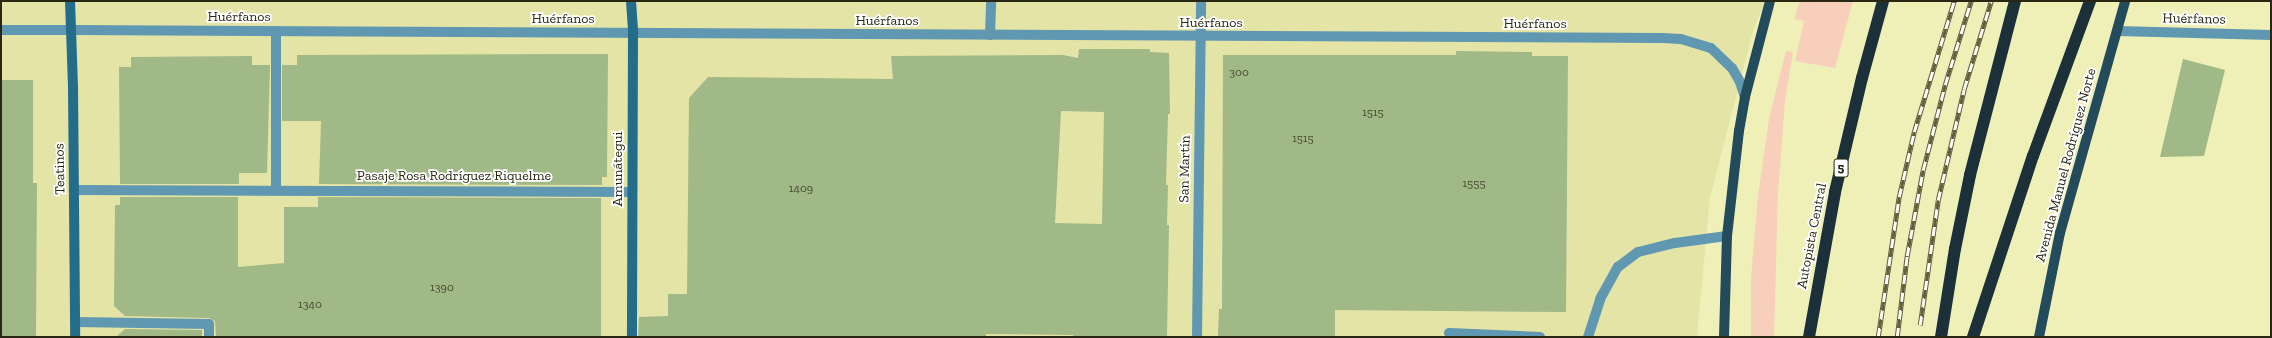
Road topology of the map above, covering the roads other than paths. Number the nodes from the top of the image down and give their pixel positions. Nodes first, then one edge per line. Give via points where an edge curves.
1 (70, 1) edge
2 (631, 1) edge
3 (991, 1) edge
4 (1201, 1) edge
5 (1770, 1) edge
6 (1884, 1) edge
7 (2015, 1) edge
8 (2090, 1) edge
9 (2125, 1) edge
10 (1, 30) edge
11 (72, 30) junction
12 (276, 31) junction
13 (2117, 31) junction
14 (633, 33) junction
15 (990, 35) junction
16 (2271, 35) edge
17 (1200, 37) junction
18 (1745, 97) junction
19 (276, 189) junction
20 (74, 190) junction
21 (632, 192) junction
22 (1727, 236) junction
23 (74, 322) junction
24 (1449, 333) dead end
25 (75, 337) edge
26 (209, 337) edge
27 (632, 337) edge
28 (1197, 337) edge
29 (1540, 337) edge
30 (1588, 337) edge
31 (1724, 337) edge
32 (1809, 337) edge
33 (1941, 337) edge
34 (1973, 337) edge
35 (2039, 337) edge

1 - 11 main road, Teatinos
2 - 14 main road, Amunátegui
3 - 15 street
4 - 17 street, San Martín
5 - 18 main road
6 - 32 highway, Autopista Central / 5 via 1862,78 1835,192
7 - 33 highway via 1970,175 1954,249
8 - 34 highway via 2033,156
9 - 13 main road, Avenida Manuel Rodríguez Norte
10 - 11 street, Huérfanos
11 - 12 street, Huérfanos
11 - 20 main road, Teatinos
12 - 14 street, Huérfanos
12 - 19 street
13 - 16 street, Huérfanos
13 - 35 main road, Avenida Manuel Rodríguez Norte via 2062,226
14 - 15 street, Huérfanos
14 - 21 main road, Amunátegui
15 - 17 street, Huérfanos
17 - 18 street, Huérfanos via 1681,39 1710,48 1722,57 1740,82
17 - 28 street, San Martín
18 - 22 main road
19 - 20 street, Pasaje Rosa Rodríguez Riquelme
19 - 21 street, Pasaje Rosa Rodríguez Riquelme
20 - 23 main road, Teatinos
21 - 27 main road, Amunátegui
22 - 30 street via 1675,243 1638,252 1618,267 1600,299
22 - 31 main road
23 - 25 main road, Teatinos
23 - 26 street via 209,324
24 - 29 street

